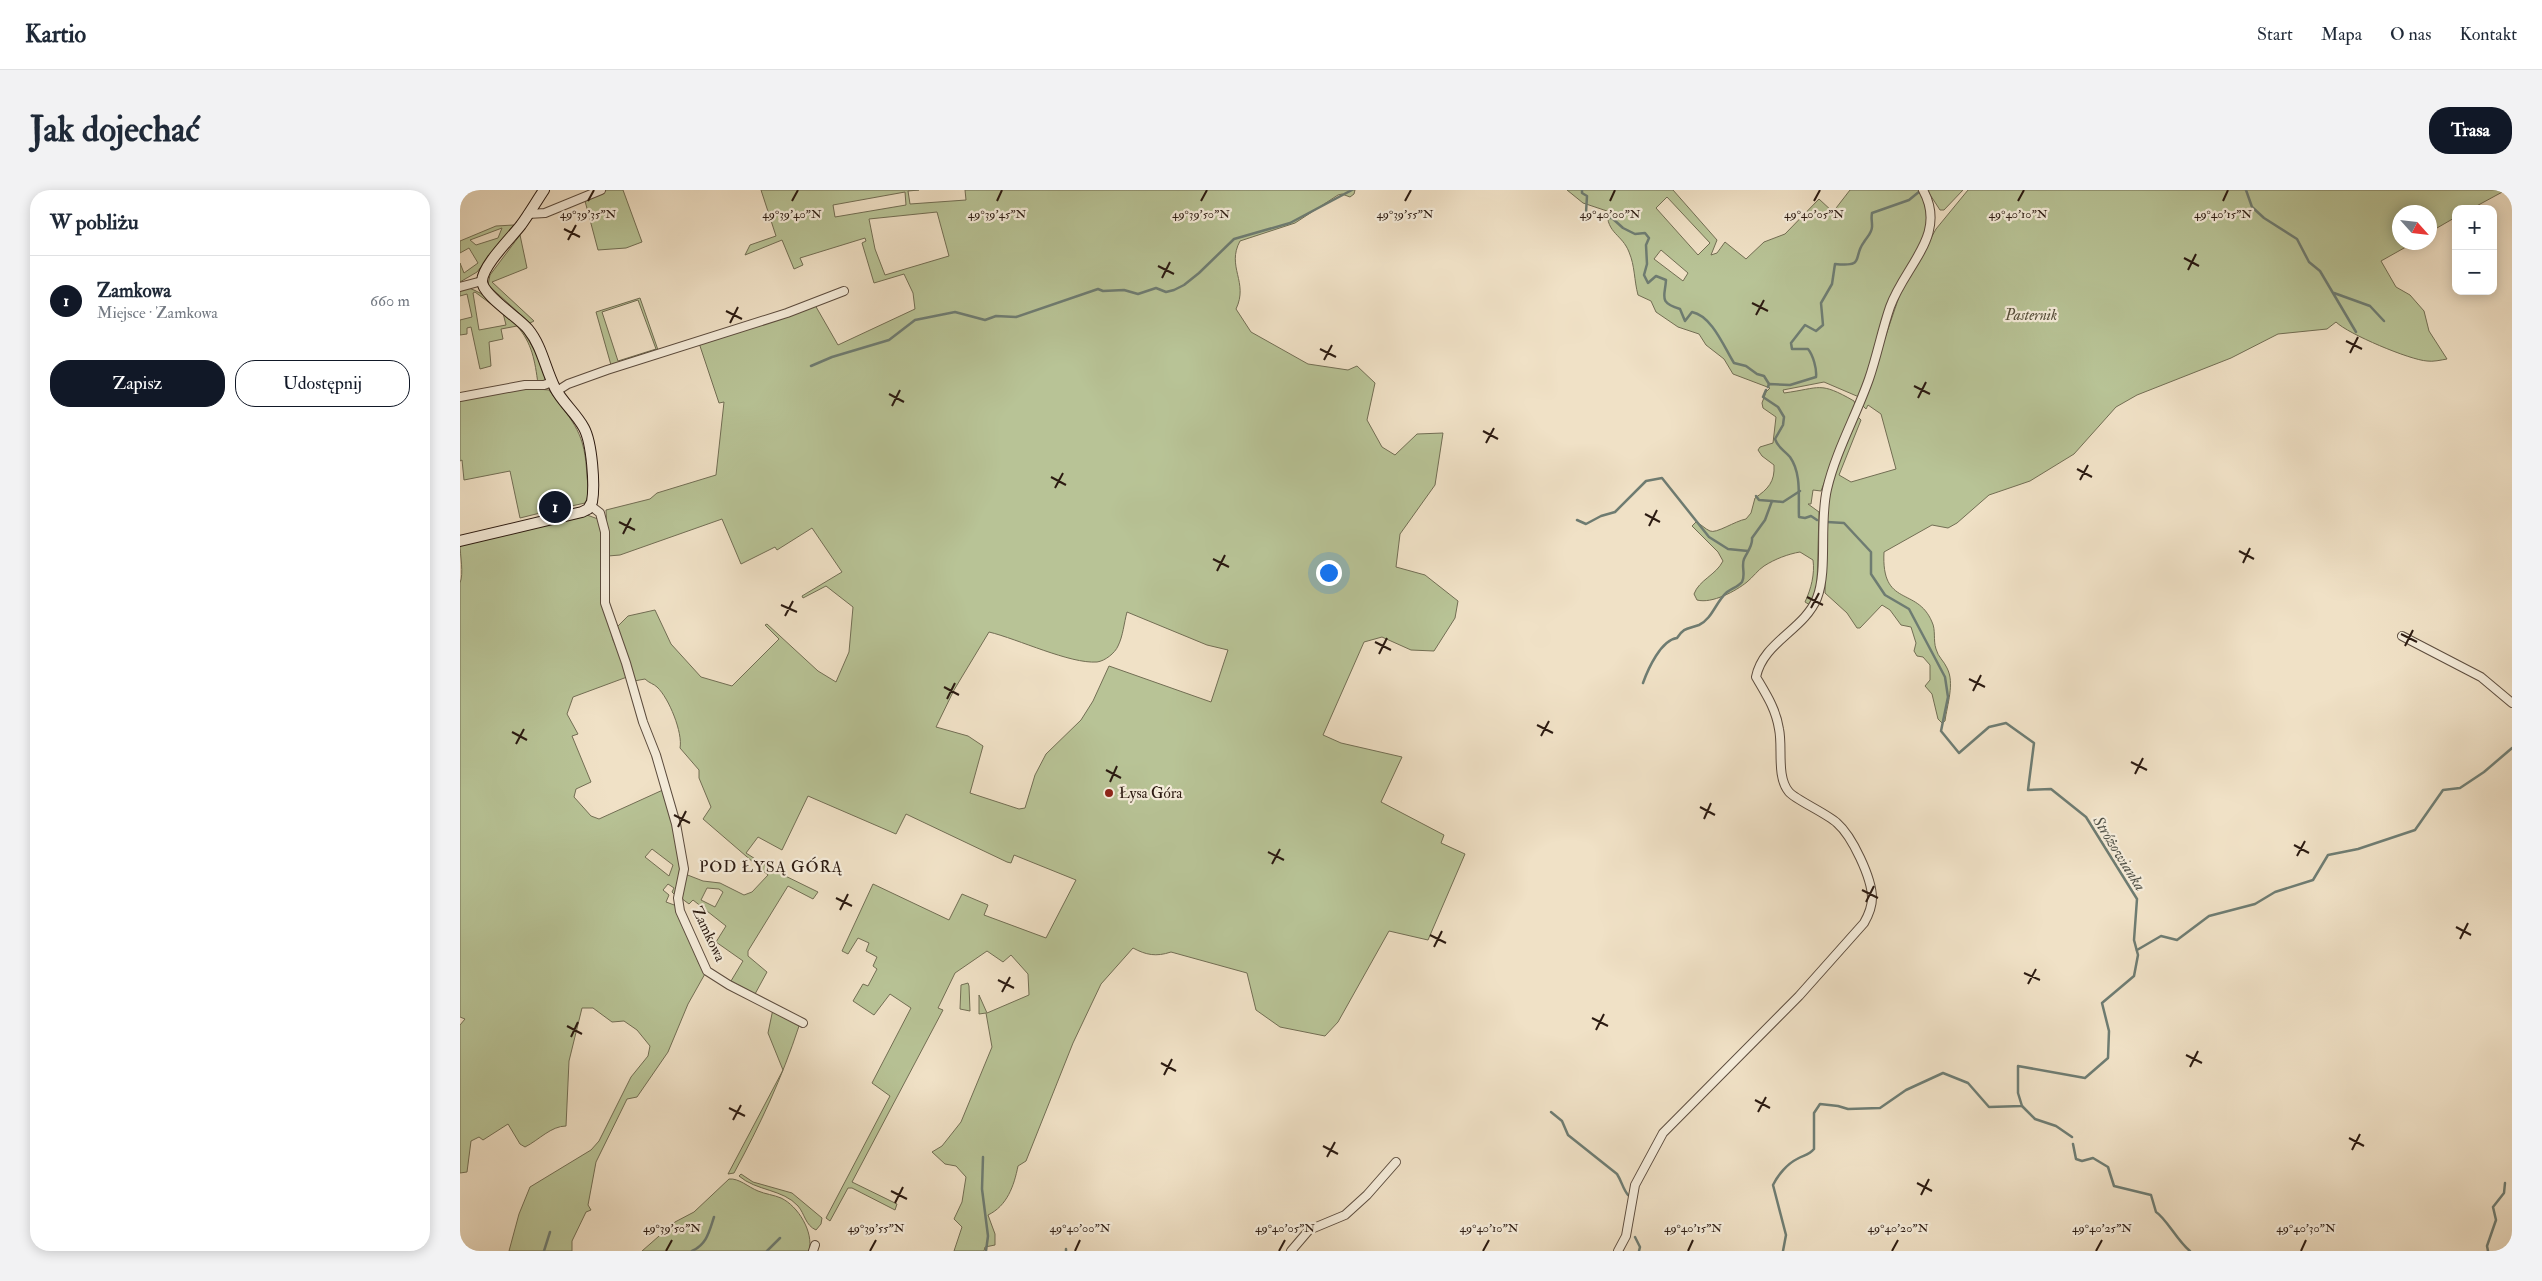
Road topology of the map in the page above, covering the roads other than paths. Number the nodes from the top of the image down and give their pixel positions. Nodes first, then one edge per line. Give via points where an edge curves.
1 (544, 190) edge
2 (600, 190) edge
3 (1923, 190) edge
4 (528, 214) junction
5 (482, 281) junction
6 (460, 286) edge
7 (844, 291) dead end
8 (554, 386) junction
9 (460, 397) edge
10 (590, 506) junction
11 (460, 541) edge
12 (2402, 636) dead end
13 (2512, 703) edge
14 (803, 1023) dead end
15 (1396, 1162) dead end
16 (1291, 1251) edge
17 (1618, 1251) edge

1 - 4 street
2 - 4 street via 536,216
3 - 17 street via 1931,211 1931,231 1896,293 1869,380 1827,488 1817,597 1801,621 1758,665 1756,677 1772,703 1779,729 1782,776 1789,792 1838,823 1852,842 1868,879 1872,898 1869,912 1864,923 1799,996 1663,1133 1635,1186 1626,1236
4 - 5 street via 488,267
5 - 6 street
5 - 8 street via 487,293 529,329
7 - 8 street via 787,313
8 - 9 street via 525,385
8 - 10 street via 586,434 593,493
10 - 11 street via 582,512
10 - 14 street, Zamkowa via 600,513 605,532 605,603 676,824 684,869 678,898 680,911 707,971
12 - 13 street via 2481,677
15 - 16 street via 1345,1215 1309,1230

